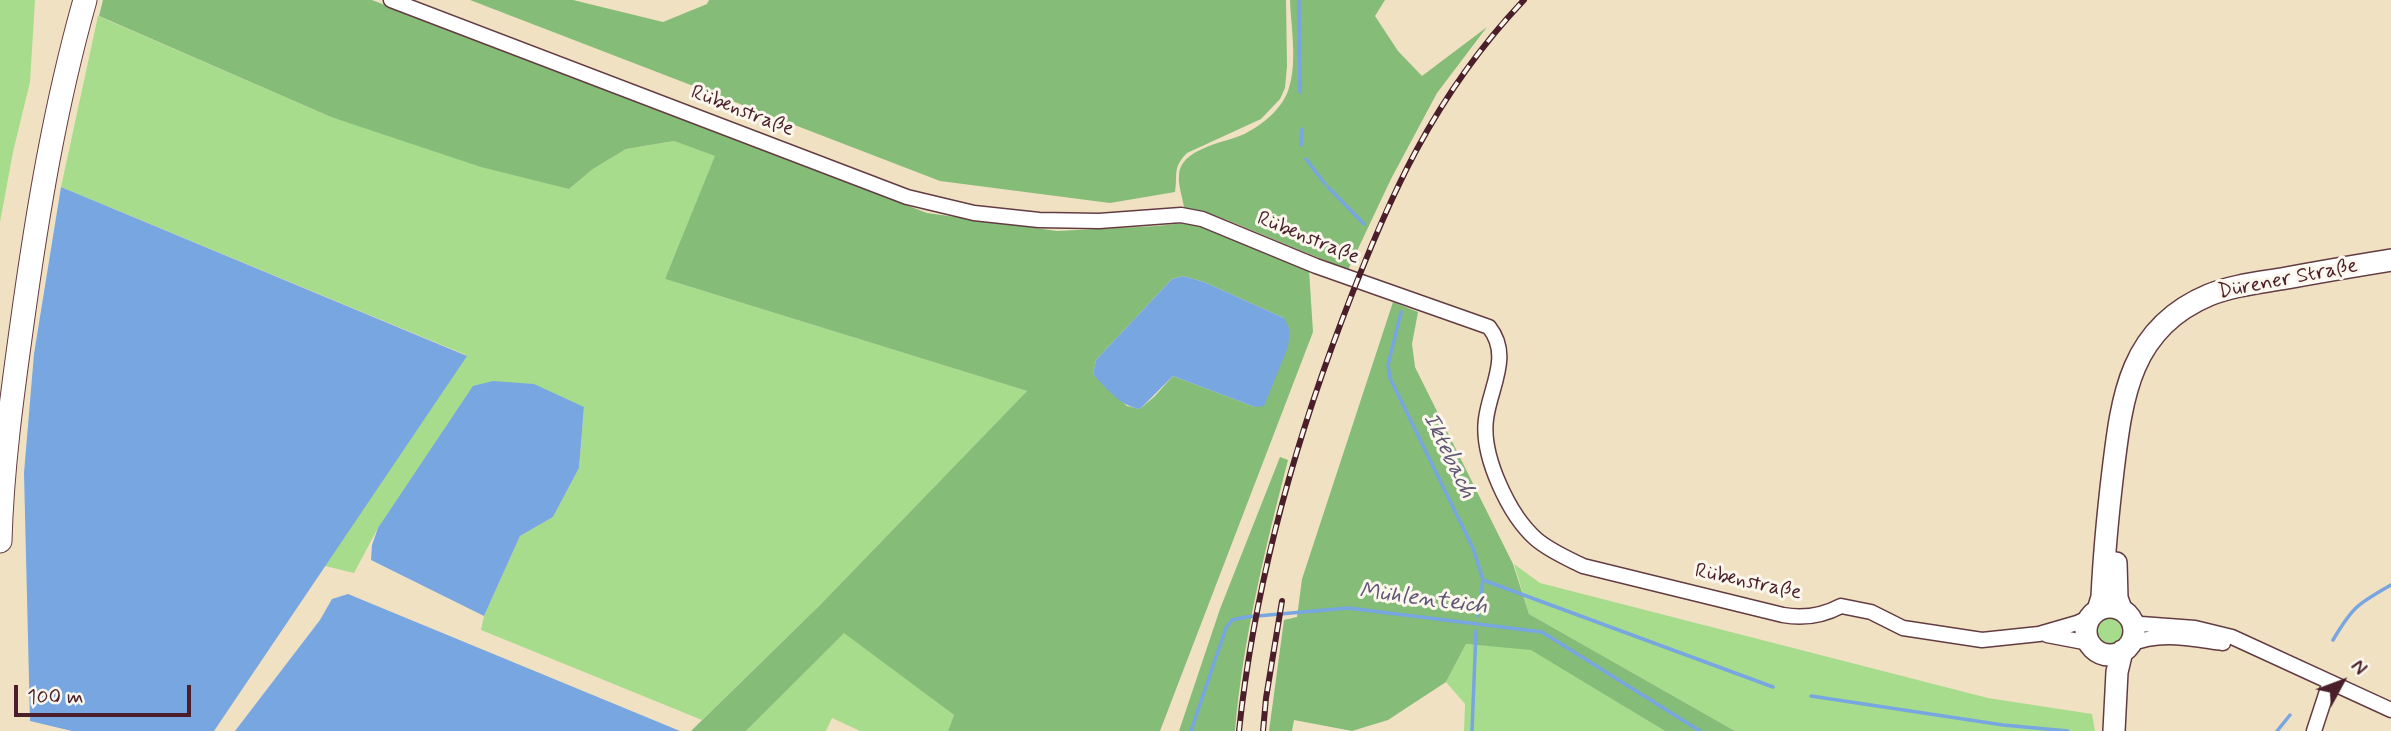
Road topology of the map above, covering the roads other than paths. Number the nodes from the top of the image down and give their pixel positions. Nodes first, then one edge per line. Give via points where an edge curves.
1 (85, 0) edge
2 (391, 0) edge
3 (2391, 260) edge
4 (2134, 369) junction
5 (0, 541) edge
6 (2094, 614) junction
7 (2126, 614) junction
8 (2039, 634) junction
9 (2095, 648) junction
10 (2125, 648) junction
11 (2259, 649) junction
12 (2330, 682) junction
13 (2391, 710) edge
14 (2113, 731) edge
15 (2314, 731) edge

1 - 5 main road via 50,150 29,274
2 - 8 street, Rübenstraße via 906,197 974,213 1039,220 1181,215 1202,219 1326,270 1489,327 1497,337 1500,356 1486,421 1492,468 1520,520 1536,539 1583,566 1793,617 1826,614 1841,606 1871,612 1903,628 1948,637 1982,640
3 - 4 main road, Dürener Straße via 2212,294 2161,326
4 - 6 main road, Dürener Straße via 2124,393 2107,515 2102,597
4 - 7 main road, Dürener Straße via 2116,570 2117,598
6 - 7 main road via 2113,607
6 - 8 street, Rübenstraße
6 - 9 main road via 2086,630
7 - 10 main road via 2133,637
7 - 11 street via 2141,624 2195,628
8 - 9 street, Rübenstraße
9 - 10 main road via 2111,655
9 - 14 main road via 2105,674
10 - 11 street via 2151,637 2172,637
10 - 14 main road via 2117,672
11 - 12 street
12 - 13 street
12 - 15 street

